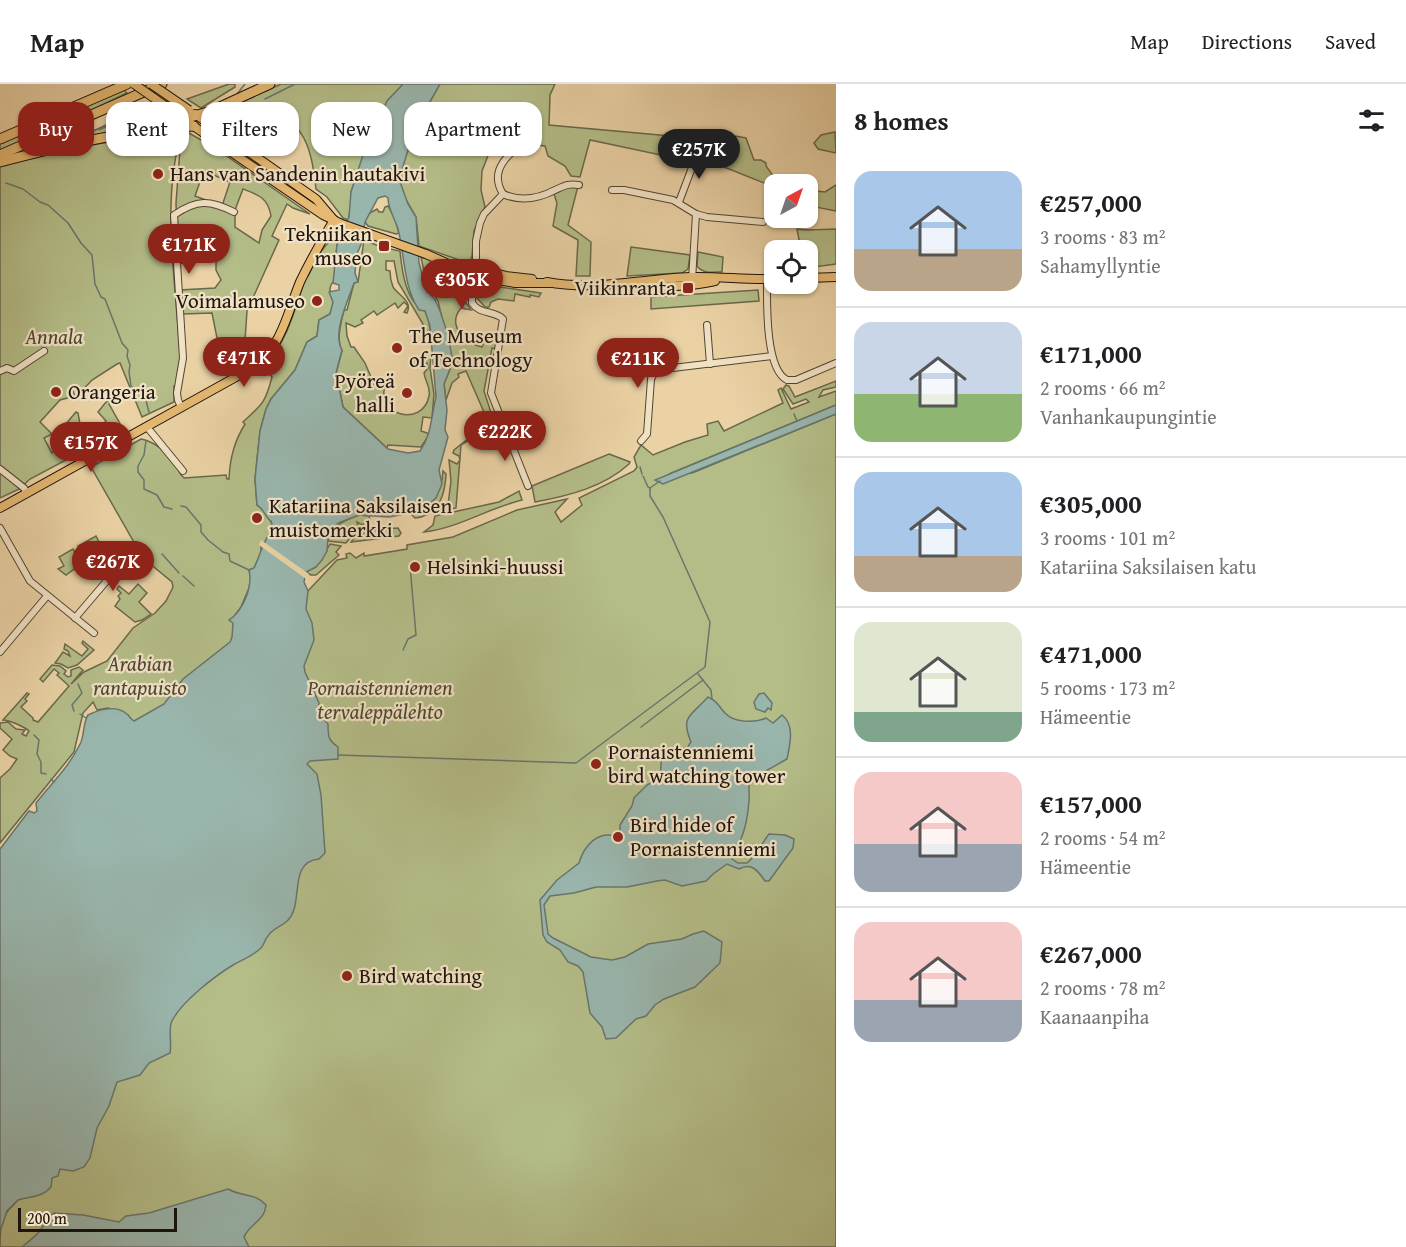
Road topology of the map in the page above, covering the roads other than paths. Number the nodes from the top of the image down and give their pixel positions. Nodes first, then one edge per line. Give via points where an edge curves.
1 (127, 84) edge
2 (134, 84) edge
3 (151, 84) edge
4 (162, 84) edge
5 (270, 84) edge
6 (165, 102) edge
7 (172, 102) edge
8 (189, 114) edge
9 (189, 116) edge
10 (189, 118) edge
11 (189, 126) edge
12 (194, 126) junction
13 (0, 139) edge
14 (106, 139) edge
15 (0, 155) edge
16 (508, 156) edge
17 (696, 157) dead end
18 (0, 162) edge
19 (579, 184) dead end
20 (612, 190) dead end
21 (502, 194) junction
22 (679, 202) junction
23 (234, 212) dead end
24 (696, 214) junction
25 (334, 220) junction
26 (763, 222) dead end
27 (474, 273) junction
28 (836, 277) edge
29 (818, 278) edge
30 (764, 279) edge
31 (692, 280) junction
32 (769, 294) edge
33 (707, 325) dead end
34 (44, 351) dead end
35 (772, 356) junction
36 (836, 363) edge
37 (710, 364) junction
38 (0, 371) edge
39 (182, 407) junction
40 (147, 427) junction
41 (641, 441) dead end
42 (0, 469) edge
43 (183, 471) dead end
44 (528, 486) dead end
45 (27, 494) junction
46 (0, 508) edge
47 (0, 528) edge
48 (133, 550) dead end
49 (47, 596) junction
50 (75, 618) junction
51 (94, 633) dead end
52 (0, 652) edge

1 - 13 highway
2 - 6 main road, bridge
3 - 7 main road, bridge
4 - 15 highway
5 - 8 highway
9 - 25 main road via 313,196
10 - 12 main road
11 - 12 highway
12 - 25 main road
14 - 18 highway
16 - 21 street via 498,175
17 - 22 street
19 - 21 street via 570,183 537,198 516,199
20 - 22 street
21 - 27 street via 484,214 478,229
22 - 24 street
23 - 39 street via 198,202 174,215 183,358 177,393
24 - 26 street
24 - 31 street
25 - 27 main road
25 - 39 main road via 268,355 251,369
27 - 31 main road via 589,285 649,286
27 - 44 street via 469,285 474,307 503,319 491,393
28 - 29 main road
30 - 31 main road
32 - 35 street
33 - 37 street
34 - 38 street via 14,370
35 - 36 street via 779,374 789,381
35 - 37 street
37 - 41 street via 653,372 647,434
39 - 40 main road
40 - 43 street
40 - 45 main road
42 - 45 street
45 - 46 main road
47 - 49 street via 30,581
48 - 50 street
49 - 50 street
49 - 52 street
50 - 51 street

